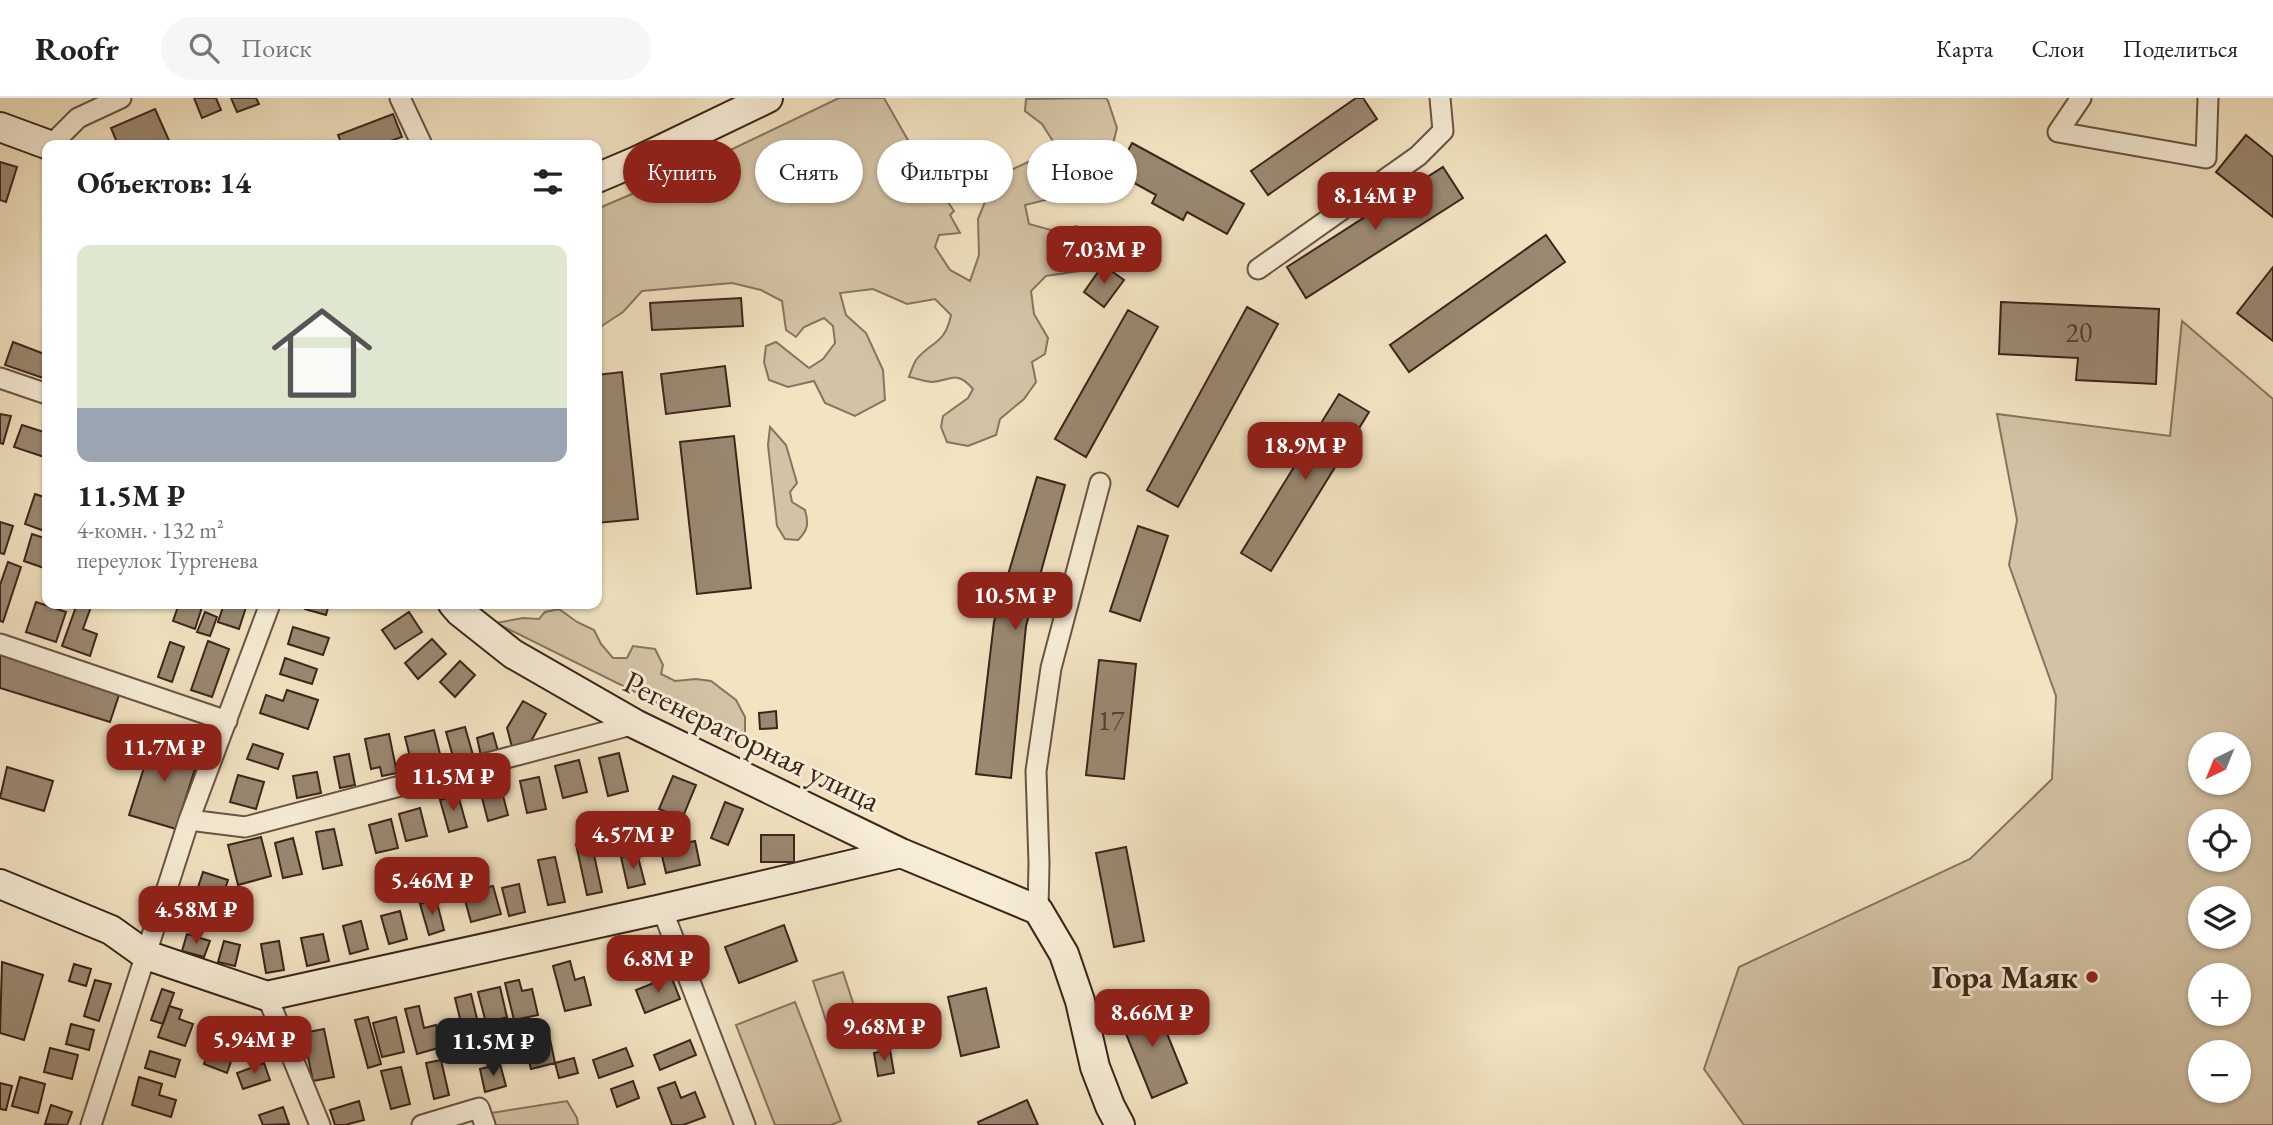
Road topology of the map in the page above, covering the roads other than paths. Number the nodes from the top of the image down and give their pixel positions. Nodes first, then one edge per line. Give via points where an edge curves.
1 (121, 98) edge
2 (400, 98) edge
3 (768, 98) edge
4 (1440, 98) edge
5 (2081, 98) edge
6 (2208, 98) edge
7 (0, 127) edge
8 (55, 140) edge
9 (420, 140) edge
10 (42, 142) edge
11 (602, 176) edge
12 (1258, 269) dead end
13 (0, 378) edge
14 (42, 392) edge
15 (1100, 483) dead end
16 (268, 609) edge
17 (457, 609) edge
18 (0, 644) edge
19 (227, 721) junction
20 (635, 724) junction
21 (189, 820) junction
22 (901, 853) junction
23 (2, 892) edge
24 (662, 909) junction
25 (1038, 911) junction
26 (146, 956) junction
27 (267, 996) junction
28 (91, 1125) edge
29 (320, 1125) edge
30 (422, 1125) edge
31 (485, 1125) edge
32 (745, 1125) edge
33 (1120, 1125) edge

1 - 8 street via 78,118
2 - 9 street
3 - 11 street
4 - 12 street via 1443,131 1418,156
5 - 6 street via 2058,132 2206,158
7 - 10 street
13 - 14 street
15 - 25 street via 1049,681 1036,771
16 - 19 street
17 - 20 street, Регенераторная улица via 513,654
18 - 19 street
19 - 21 street
20 - 21 street via 245,827
20 - 22 street, Регенераторная улица
21 - 26 street
22 - 24 street
22 - 25 street, Регенераторная улица
23 - 26 street via 111,930
24 - 27 street
24 - 32 street
25 - 33 street via 1064,954 1095,1068
26 - 27 street
26 - 28 street
27 - 29 street
30 - 31 street via 479,1108

